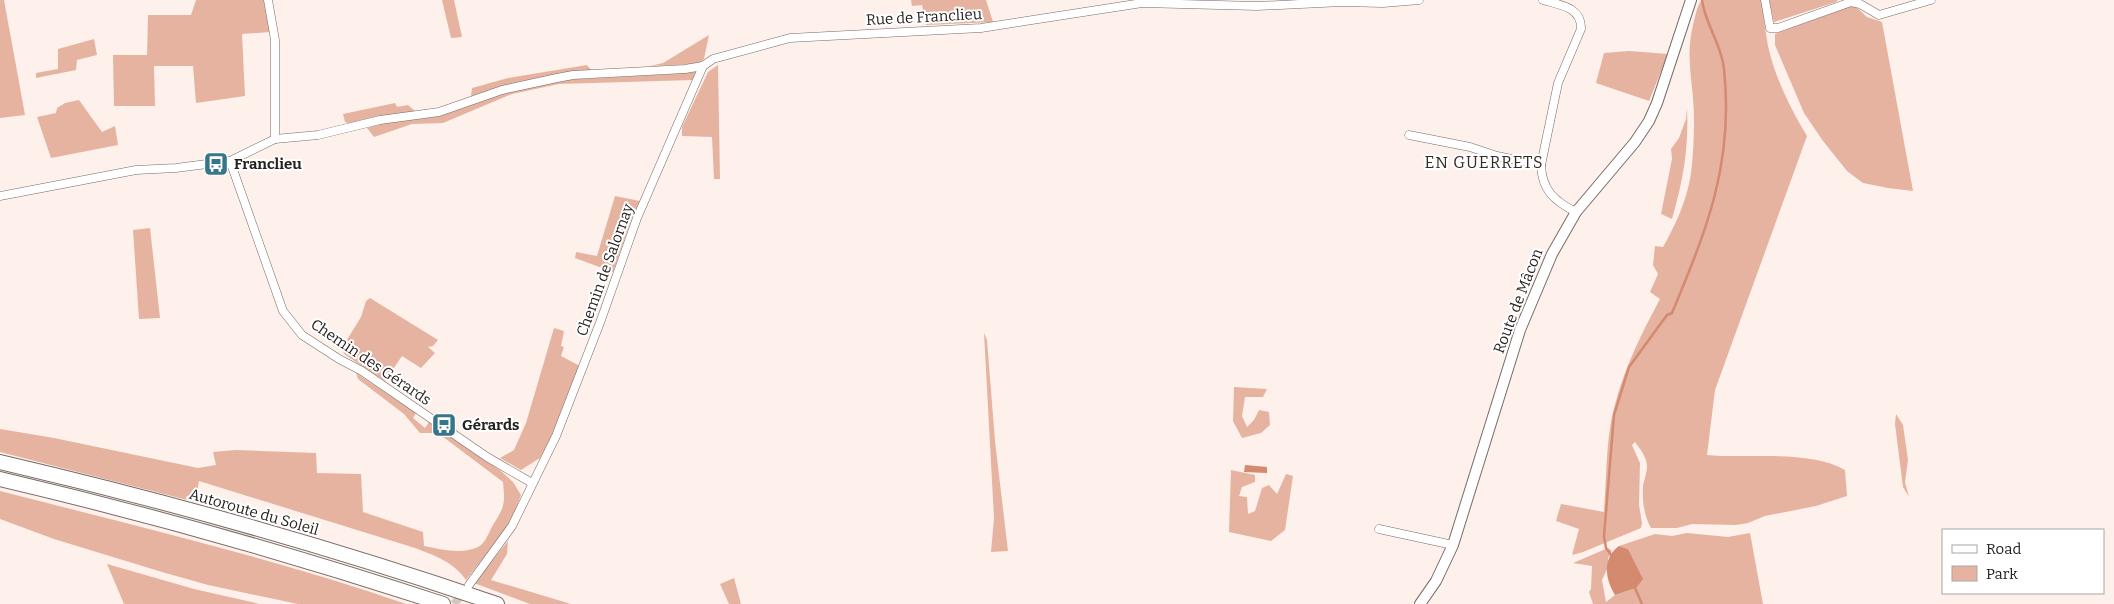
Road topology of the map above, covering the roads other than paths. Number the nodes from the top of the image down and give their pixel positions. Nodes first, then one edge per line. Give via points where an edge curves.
1 (268, 0) edge
2 (1419, 0) edge
3 (1543, 0) edge
4 (1765, 0) edge
5 (1931, 0) edge
6 (1690, 1) edge
7 (703, 66) junction
8 (1409, 135) dead end
9 (275, 139) junction
10 (230, 161) junction
11 (1542, 165) junction
12 (0, 196) edge
13 (1576, 212) junction
14 (0, 462) edge
15 (0, 479) edge
16 (532, 483) junction
17 (1379, 529) dead end
18 (1453, 545) junction
19 (469, 585) tunnel mouth
20 (443, 604) edge
21 (496, 604) edge
22 (1420, 604) edge

1 - 9 street via 275,40
2 - 7 street, Rue de Franclieu via 1257,6 1142,3 980,28 790,38 713,59
3 - 11 street via 1573,10 1582,22 1558,83
4 - 5 street via 1770,28 1851,2 1879,15
6 - 13 street, Route de Mâcon via 1649,121 1630,149
7 - 9 street, Rue de Franclieu via 672,71 573,75 502,90 439,112 380,120 318,135
7 - 16 street, Chemin de Salornay via 637,218 602,320 556,436
8 - 11 street
9 - 10 street
10 - 12 street via 136,170
10 - 16 street, Chemin des Gérards via 283,311 302,335
11 - 13 street via 1542,178 1548,191
13 - 18 street, Route de Mâcon via 1552,254 1523,321
14 - 21 highway, Autoroute du Soleil via 289,539
15 - 20 highway via 281,553
16 - 19 street, Chemin de Salornay via 512,526
17 - 18 street
18 - 22 street, Route de Mâcon via 1436,581

